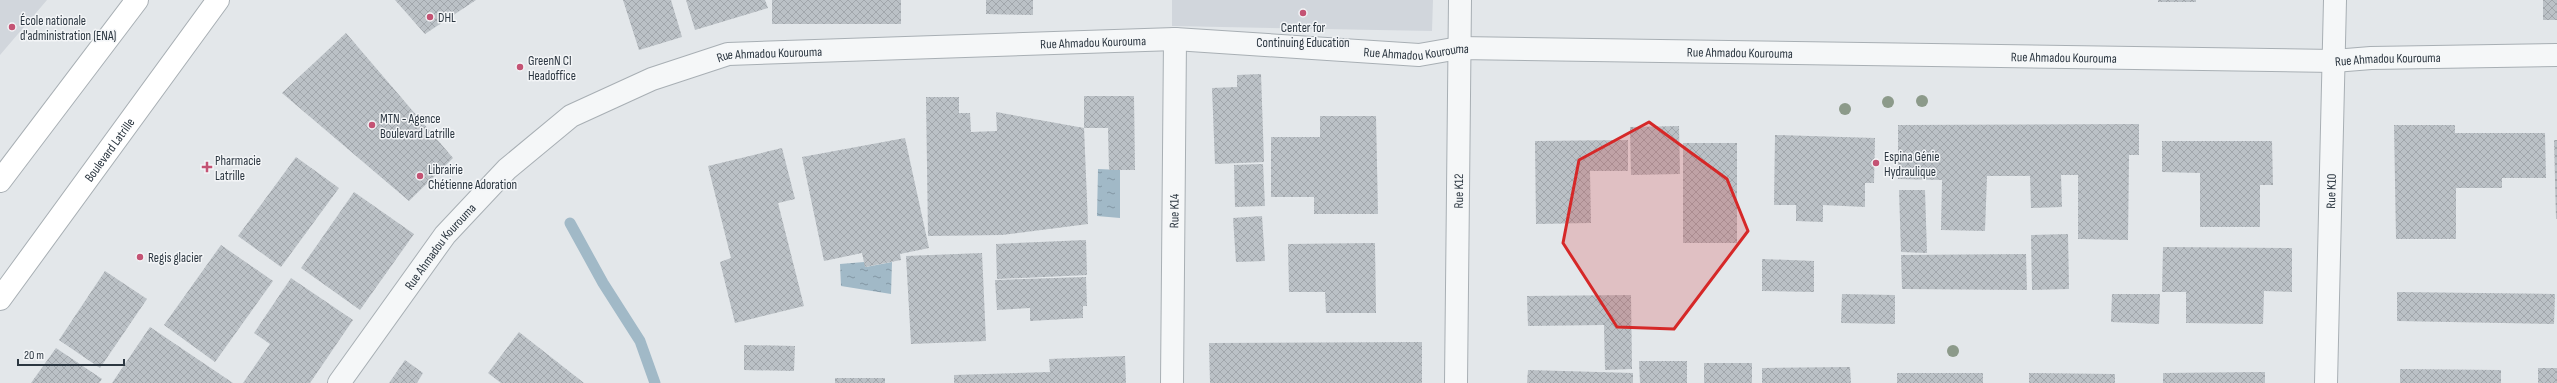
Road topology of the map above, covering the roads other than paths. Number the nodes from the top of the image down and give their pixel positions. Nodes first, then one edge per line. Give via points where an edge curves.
1 (137, 0) edge
2 (218, 0) edge
3 (1460, 0) edge
4 (2335, 0) edge
5 (1175, 39) junction
6 (1458, 48) junction
7 (2557, 55) edge
8 (2334, 61) junction
9 (25, 148) junction
10 (0, 164) edge
11 (0, 181) edge
12 (0, 299) edge
13 (339, 383) edge
14 (1172, 383) edge
15 (1456, 383) edge
16 (2326, 383) edge

1 - 9 main road
2 - 12 main road, Boulevard Latrille
3 - 6 street, Rue K12
4 - 8 street, Rue K10
5 - 6 street, Rue Ahmadou Kourouma via 1419,56
5 - 13 street, Rue Ahmadou Kourouma via 728,54 652,79 571,116 507,169 445,235
5 - 14 street, Rue K14
6 - 8 street, Rue Ahmadou Kourouma
6 - 15 street, Rue K12
7 - 8 street, Rue Ahmadou Kourouma via 2371,58
8 - 16 street, Rue K10
9 - 10 main road
9 - 11 main road

